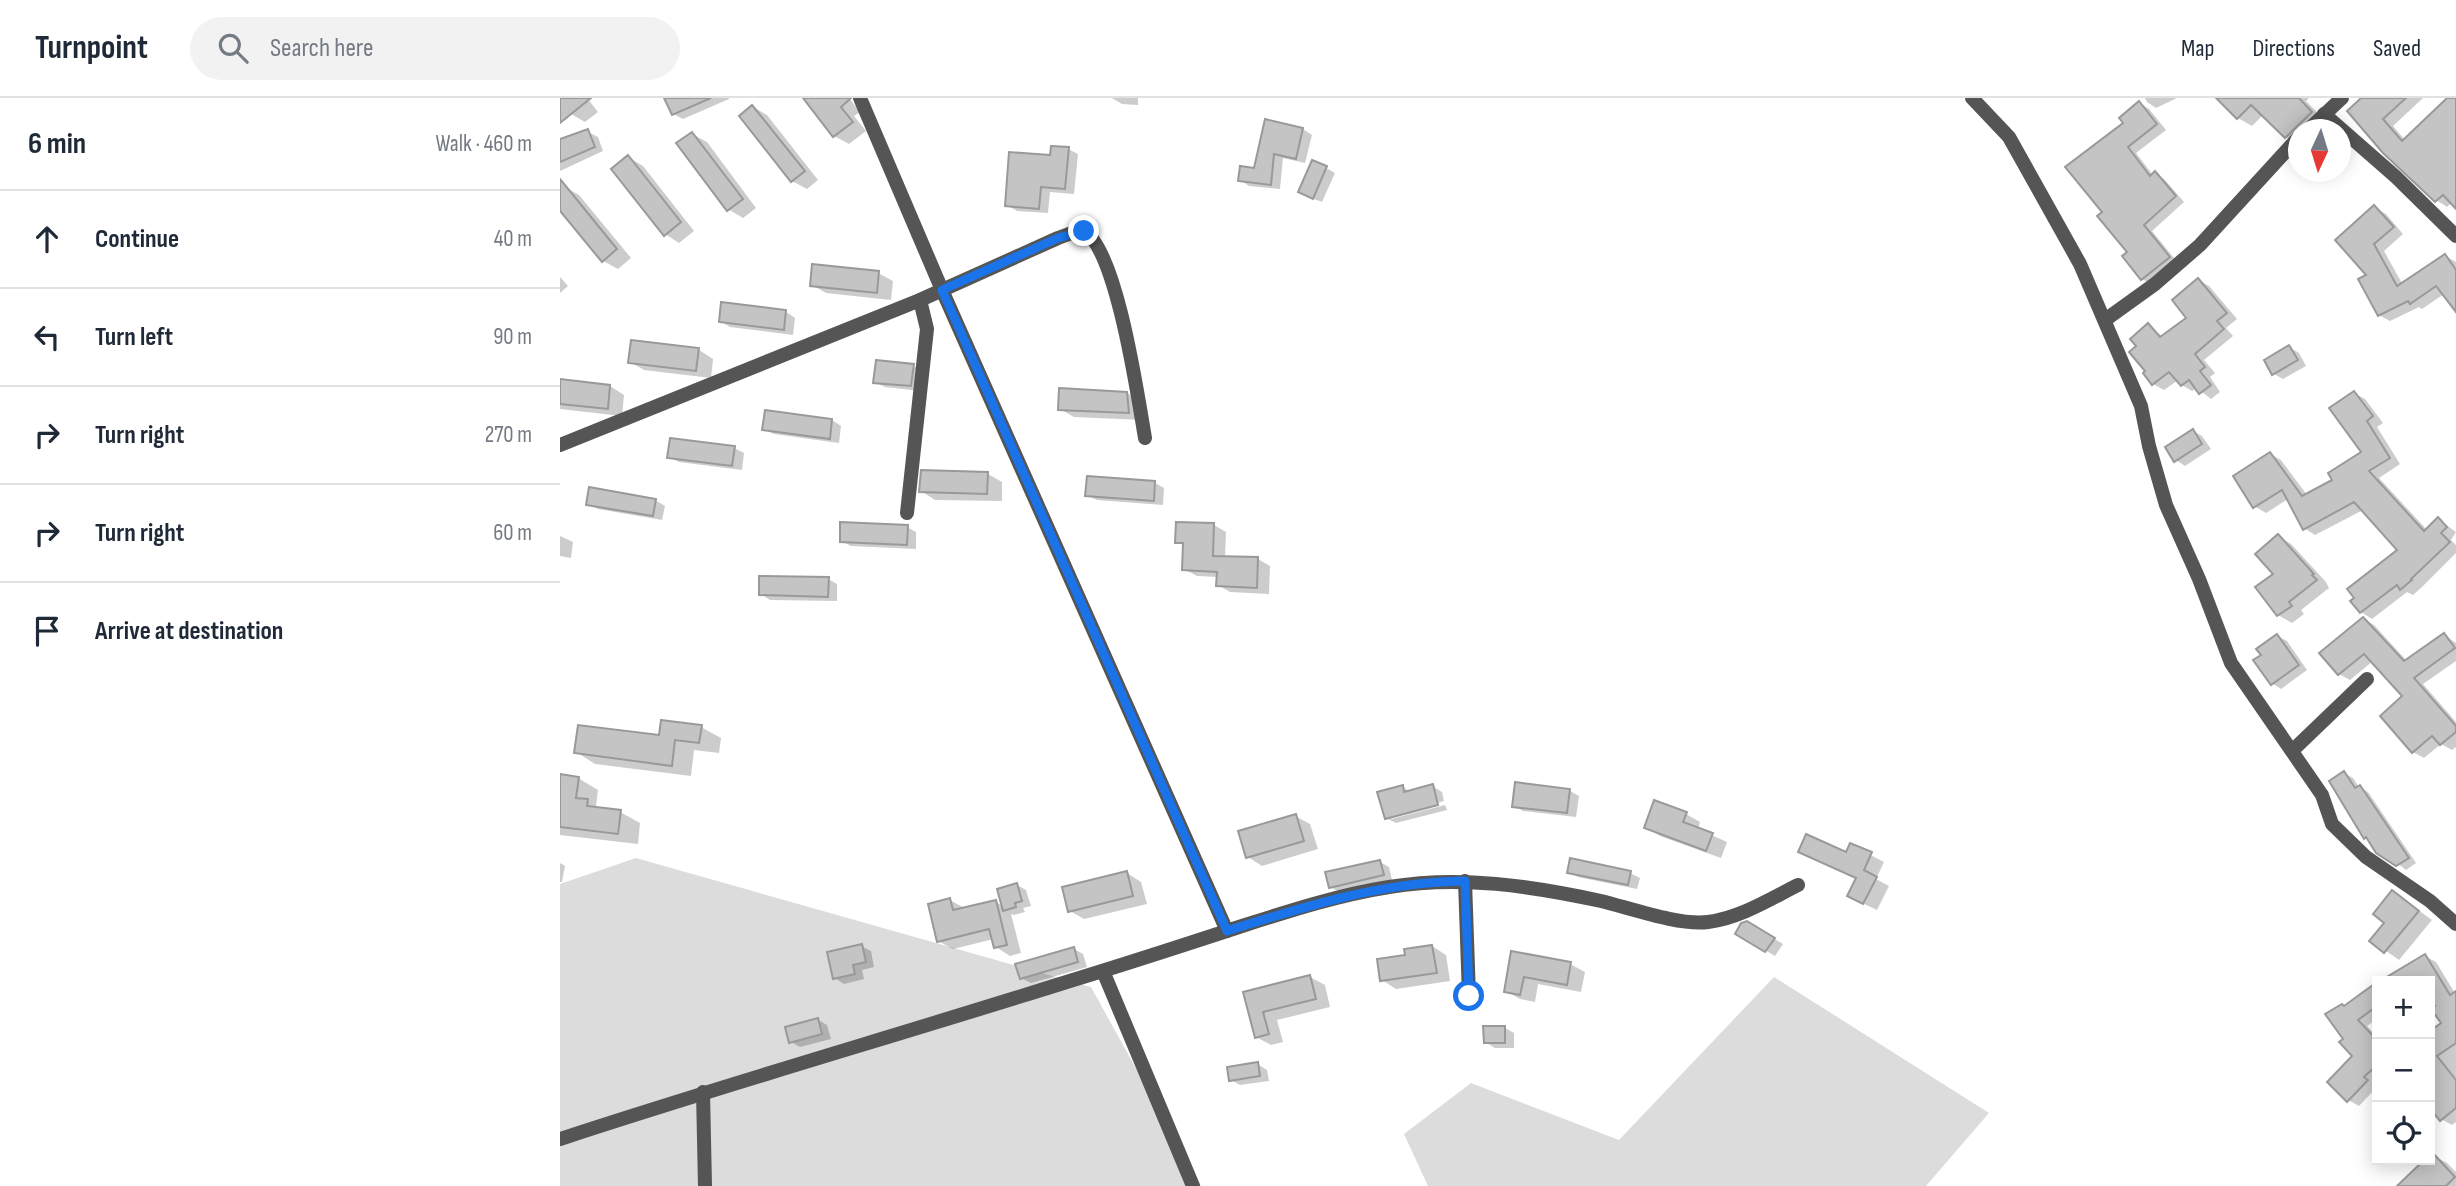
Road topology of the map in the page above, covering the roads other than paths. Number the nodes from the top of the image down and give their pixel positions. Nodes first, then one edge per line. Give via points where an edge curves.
1 (860, 98) edge
2 (1972, 98) edge
3 (2342, 98) edge
4 (2325, 114) junction
5 (2320, 119) edge
6 (2288, 149) edge
7 (2456, 236) edge
8 (942, 290) junction
9 (920, 300) junction
10 (2105, 320) junction
11 (1145, 438) dead end
12 (560, 445) edge
13 (907, 513) dead end
14 (2367, 678) dead end
15 (2292, 750) junction
16 (1465, 881) junction
17 (1798, 885) dead end
18 (2456, 924) edge
19 (1227, 931) junction
20 (1103, 971) junction
21 (1469, 996) dead end
22 (703, 1093) junction
23 (560, 1139) edge
24 (705, 1186) edge
25 (1193, 1186) edge

1 - 8 street
2 - 10 street via 2009,137 2080,264
3 - 4 street
4 - 5 street
4 - 7 street
6 - 10 street via 2200,245
8 - 9 street
8 - 11 street via 1058,238 1077,231 1088,233 1105,262 1122,318
8 - 19 street
9 - 12 street
9 - 13 street via 928,329
10 - 15 street via 2141,406 2166,505 2231,663
14 - 15 street
15 - 18 street via 2322,795 2332,824 2366,857
16 - 17 street via 1511,885 1707,923
16 - 19 street via 1363,891
16 - 21 street
19 - 20 street
20 - 22 street
20 - 25 street
22 - 23 street
22 - 24 street

